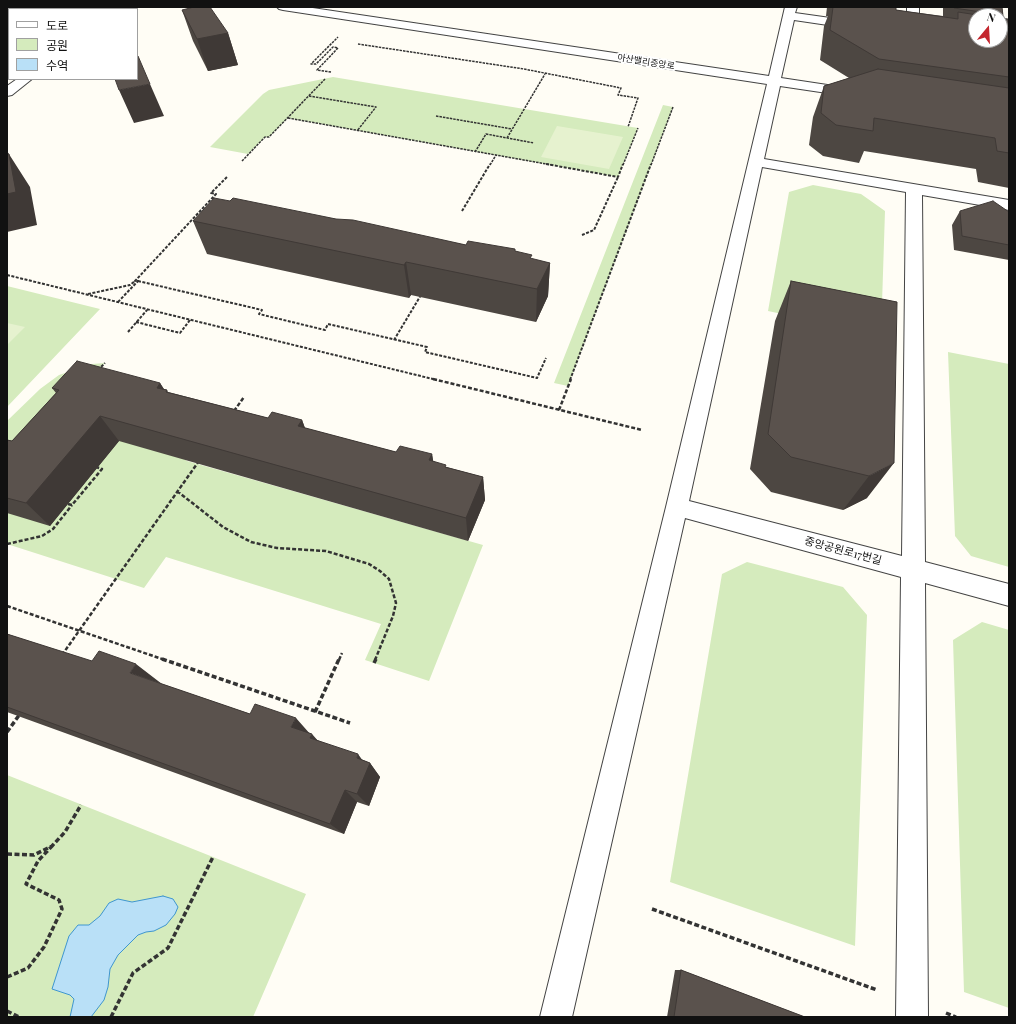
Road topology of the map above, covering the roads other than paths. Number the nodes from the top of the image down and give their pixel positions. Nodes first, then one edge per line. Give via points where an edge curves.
1 (283, 7) edge
2 (913, 7) edge
3 (790, 11) edge
4 (864, 26) edge
5 (926, 34) edge
6 (25, 80) edge
7 (774, 81) junction
8 (7, 92) edge
9 (868, 95) edge
10 (756, 162) junction
11 (914, 189) junction
12 (1009, 205) edge
13 (677, 507) junction
14 (913, 569) junction
15 (1009, 595) edge
16 (556, 1017) edge
17 (912, 1017) edge

1 - 7 street, 아산밸리중앙로
2 - 5 street via 907,32
3 - 4 street
3 - 7 street
6 - 8 street
7 - 9 street, 아산밸리중앙로
7 - 10 street
10 - 11 street
10 - 13 street
11 - 12 street
11 - 14 street
13 - 14 street, 중앙공원로17번길
13 - 16 street
14 - 15 street, 중앙공원로17번길
14 - 17 street

